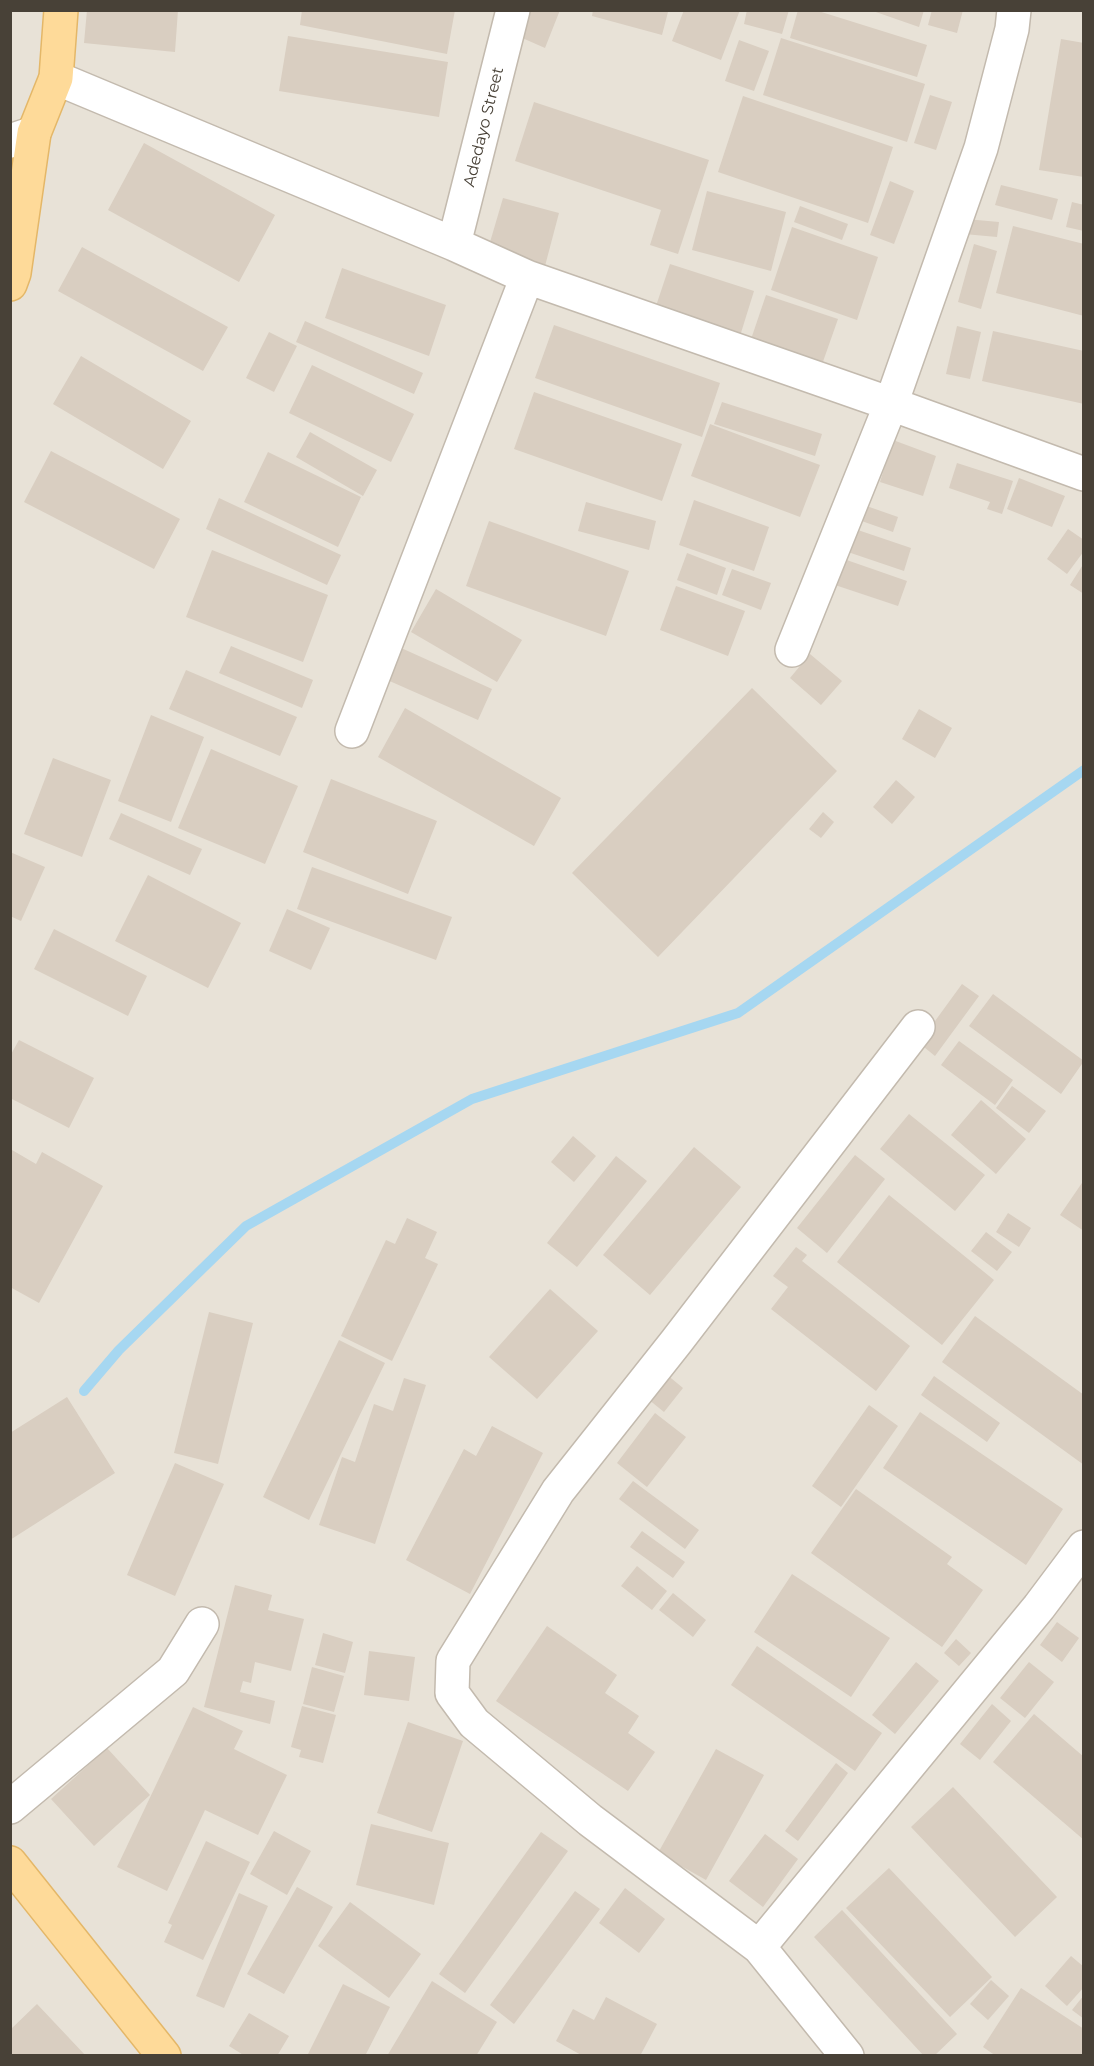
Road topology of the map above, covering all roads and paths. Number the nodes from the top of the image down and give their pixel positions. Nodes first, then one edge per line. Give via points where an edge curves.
1 (61, 10) edge
2 (513, 10) edge
3 (1014, 10) edge
4 (56, 78) junction
5 (22, 137) edge
6 (454, 244) junction
7 (526, 277) junction
8 (10, 284) edge
9 (891, 404) junction
10 (1083, 474) edge
11 (792, 650) dead end
12 (352, 731) dead end
13 (918, 1027) dead end
14 (1083, 1547) edge
15 (202, 1624) dead end
16 (10, 1807) edge
17 (10, 1863) edge
18 (759, 1947) junction
19 (164, 2055) edge
20 (847, 2055) edge

1 - 4 main road
2 - 6 street, Adedayo Street
3 - 9 street via 981,148
4 - 5 main road
4 - 6 street
5 - 8 main road via 14,273
6 - 7 street
7 - 9 street
7 - 12 street
9 - 10 street
9 - 11 street
13 - 18 street via 558,1491 453,1661 452,1693 474,1724 590,1820
14 - 18 street via 1039,1607
15 - 16 street via 172,1671
17 - 19 main road
18 - 20 street

